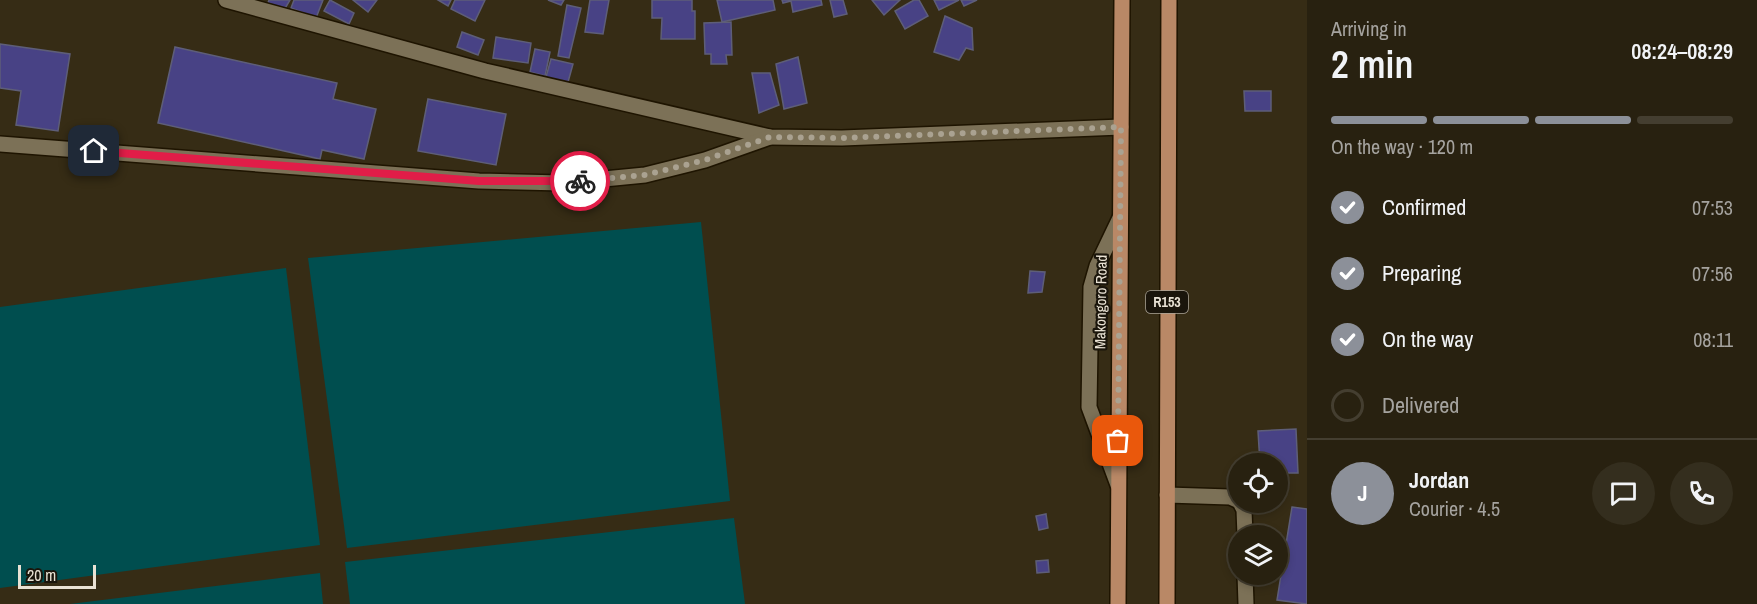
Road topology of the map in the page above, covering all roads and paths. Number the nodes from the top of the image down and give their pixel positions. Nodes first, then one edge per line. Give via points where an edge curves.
1 (226, 0) edge
2 (1122, 0) edge
3 (1169, 0) edge
4 (1121, 127) junction
5 (770, 137) junction
6 (0, 144) edge
7 (1120, 218) junction
8 (1118, 485) junction
9 (1167, 495) junction
10 (1228, 497) edge
11 (1245, 585) edge
12 (1118, 604) edge
13 (1167, 604) edge
14 (1246, 604) edge

1 - 5 street via 484,71
2 - 4 main road, Makongoro Road
3 - 9 main road, R153
4 - 5 street via 842,138
4 - 7 main road, Makongoro Road
5 - 6 street via 705,160 645,175 562,183 479,181
7 - 8 main road, Makongoro Road
7 - 8 street via 1091,287 1089,407
8 - 12 main road, Makongoro Road
9 - 10 street
9 - 13 main road, R153
11 - 14 street

